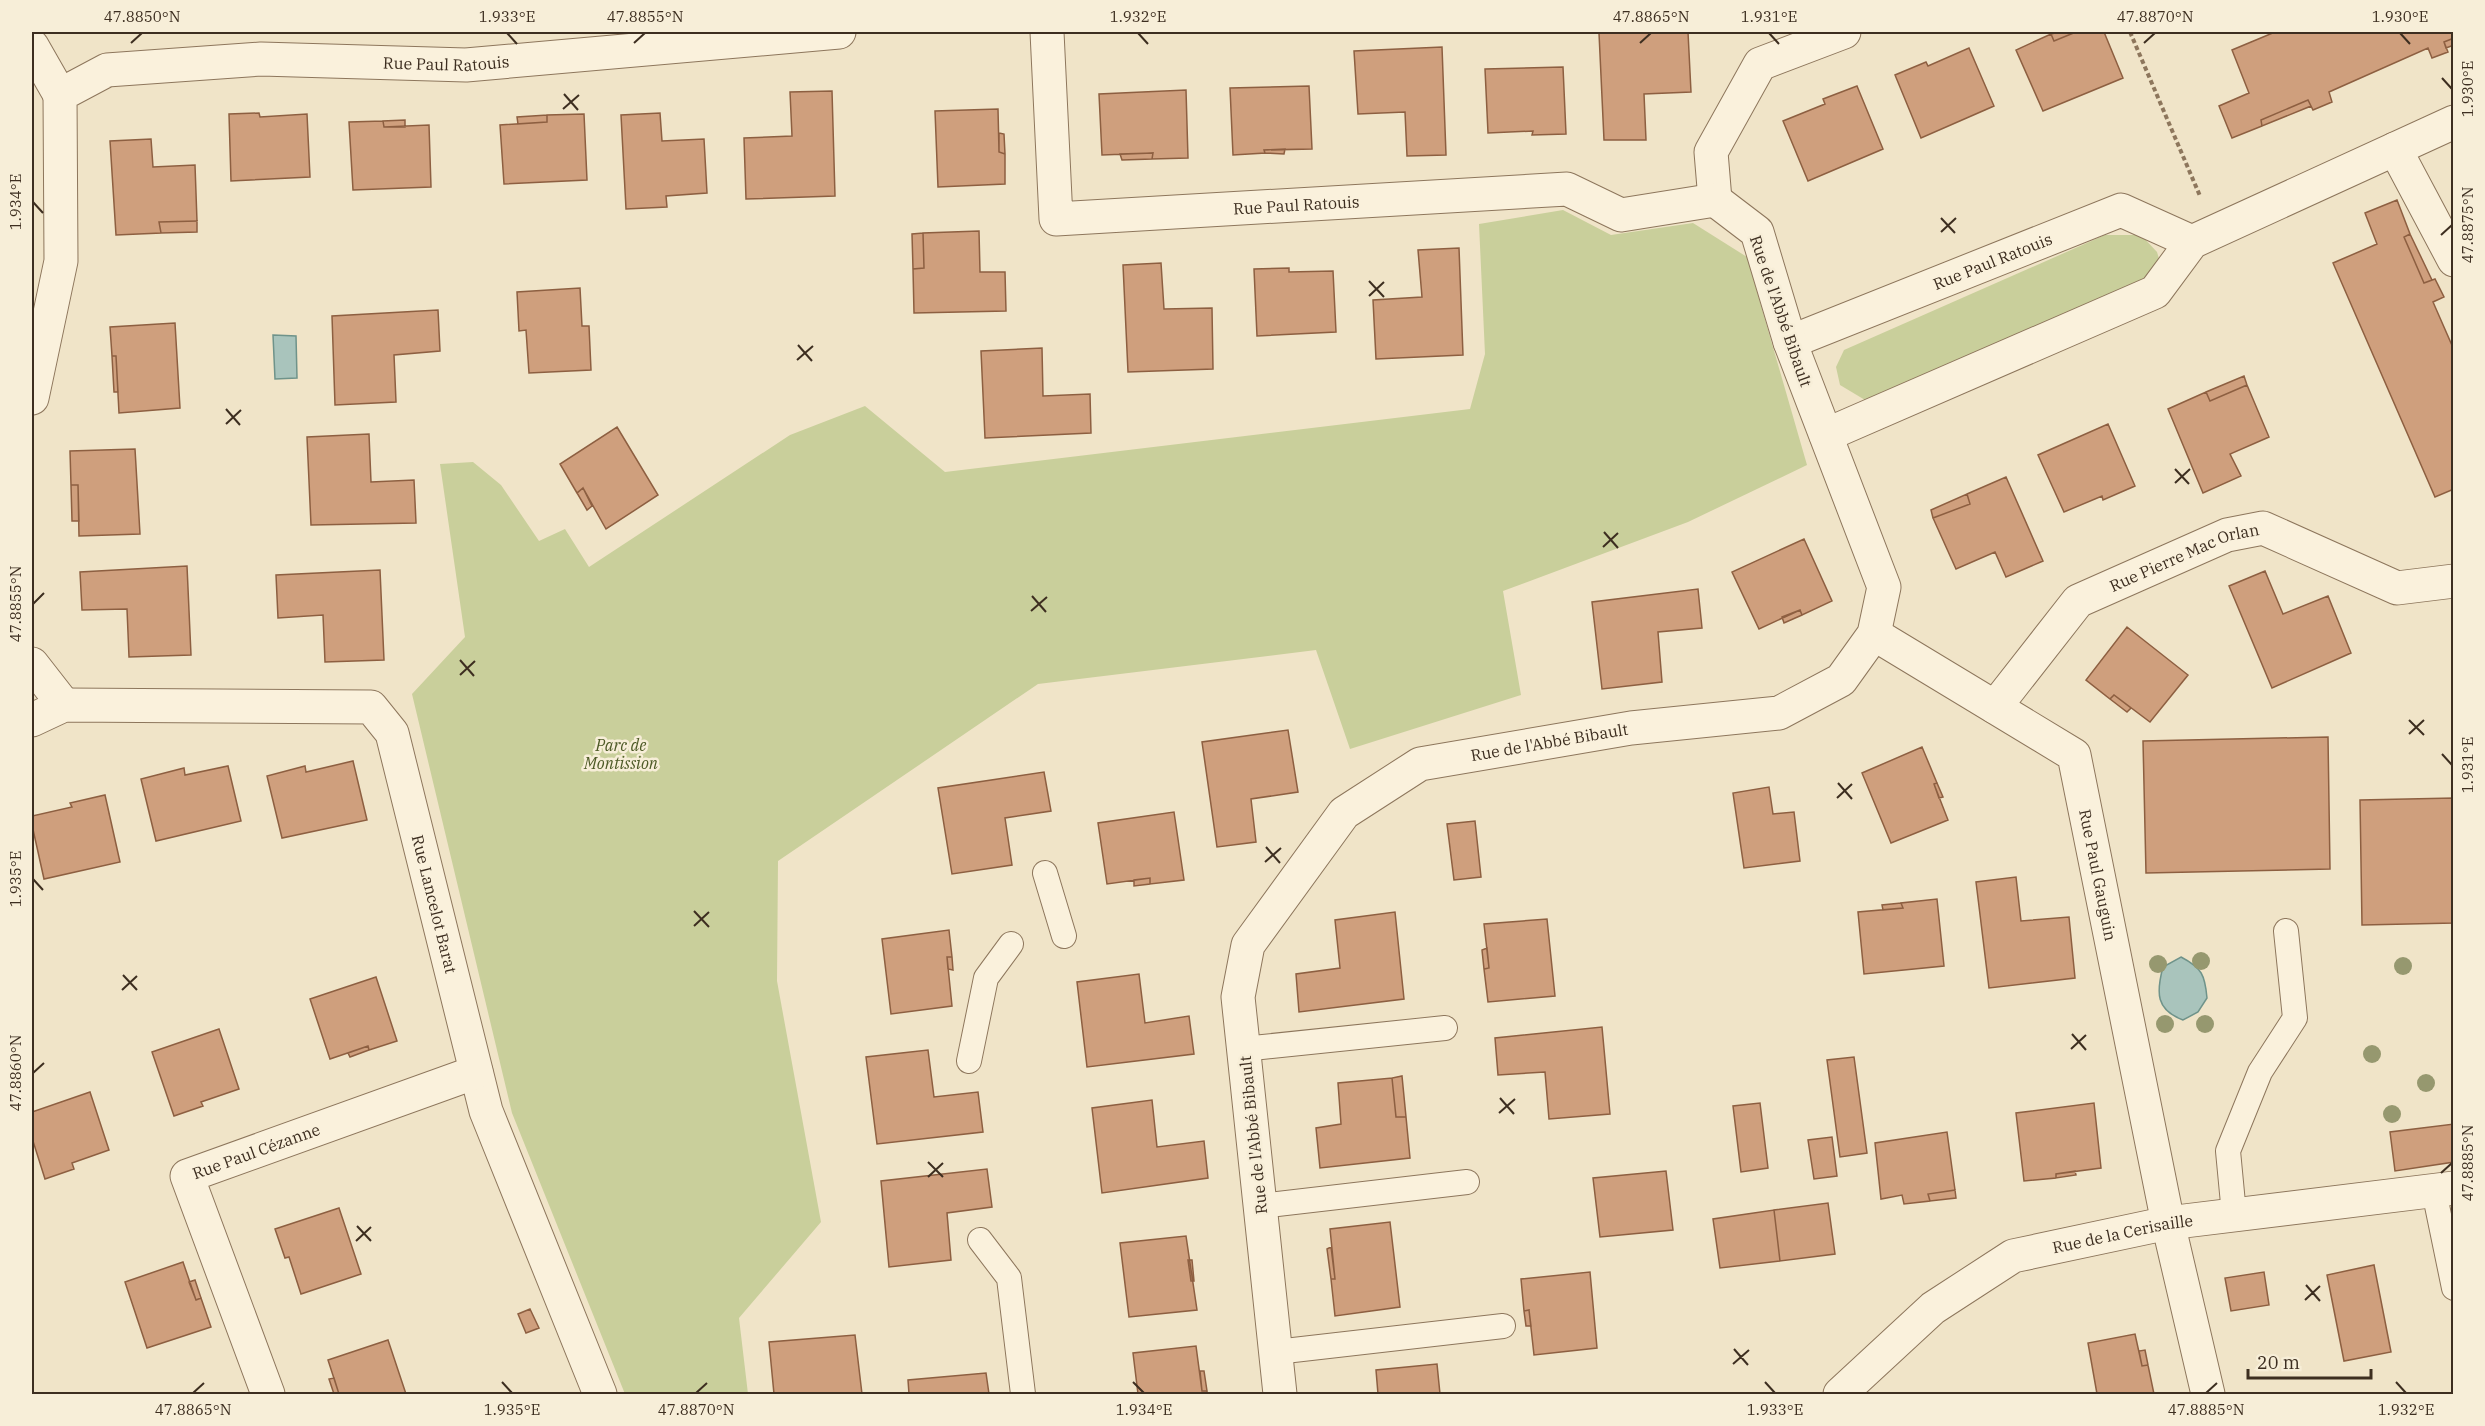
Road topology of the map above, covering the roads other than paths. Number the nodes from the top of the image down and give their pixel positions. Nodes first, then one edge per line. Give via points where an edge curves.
1 (839, 32) edge
2 (1047, 32) edge
3 (1844, 32) edge
4 (32, 46) edge
5 (60, 95) junction
6 (2454, 122) edge
7 (2395, 149) junction
8 (1715, 200) junction
9 (2203, 237) junction
10 (2454, 260) edge
11 (1790, 342) junction
12 (32, 398) edge
13 (1826, 435) junction
14 (2454, 581) edge
15 (1874, 634) junction
16 (32, 664) edge
17 (64, 705) junction
18 (1995, 707) junction
19 (32, 720) edge
20 (1045, 873) dead end
21 (2286, 931) dead end
22 (1064, 936) dead end
23 (1011, 944) dead end
24 (1445, 1028) dead end
25 (1244, 1049) junction
26 (969, 1061) dead end
27 (476, 1072) junction
28 (1467, 1182) dead end
29 (2444, 1190) edge
30 (1260, 1206) junction
31 (2234, 1214) junction
32 (2168, 1223) junction
33 (980, 1240) dead end
34 (2454, 1288) edge
35 (1503, 1326) dead end
36 (1276, 1352) junction
37 (268, 1395) edge
38 (600, 1395) edge
39 (1023, 1395) edge
40 (1280, 1395) edge
41 (1840, 1395) edge
42 (2208, 1395) edge

1 - 5 street, Rue Paul Ratouis via 466,65 261,59 107,70
2 - 8 street, Rue Paul Ratouis via 1056,219 1567,189 1621,215
3 - 8 street via 1760,64 1711,152
4 - 5 street
5 - 12 street via 61,261
6 - 7 street
7 - 9 street
7 - 10 street
8 - 11 street, Rue de l'Abbé Bibault via 1757,232
9 - 11 street, Rue Paul Ratouis via 2121,210
9 - 13 street via 2155,292
11 - 13 street, Rue de l'Abbé Bibault
13 - 15 street, Rue de l'Abbé Bibault via 1884,588
14 - 18 street, Rue Pierre Mac Orlan via 2397,588 2263,528 2227,534 2078,601
15 - 18 street, Rue Paul Gauguin
15 - 25 street, Rue de l'Abbé Bibault via 1841,680 1779,713 1631,728 1420,764 1353,807 1344,813 1248,945 1238,998
16 - 17 street
17 - 19 street, Rue Lancelot Barat
17 - 27 street, Rue Lancelot Barat via 372,706 392,733
18 - 32 street, Rue Paul Gauguin via 2074,755
20 - 22 lane
21 - 31 lane via 2295,1018 2260,1072 2228,1152
23 - 26 lane via 986,978
24 - 25 lane
25 - 30 street, Rue de l'Abbé Bibault
27 - 37 street, Rue Paul Cézanne via 187,1176
27 - 38 street, Rue Lancelot Barat via 486,1111
28 - 30 lane
29 - 31 street, Rue de la Cerisaille
29 - 34 lane
30 - 36 street, Rue de l'Abbé Bibault
31 - 32 street, Rue de la Cerisaille
32 - 41 street, Rue de la Cerisaille via 2013,1256 1933,1308
32 - 42 street, Rue Paul Gauguin
33 - 39 lane via 1009,1278
35 - 36 lane
36 - 40 street, Rue de l'Abbé Bibault

